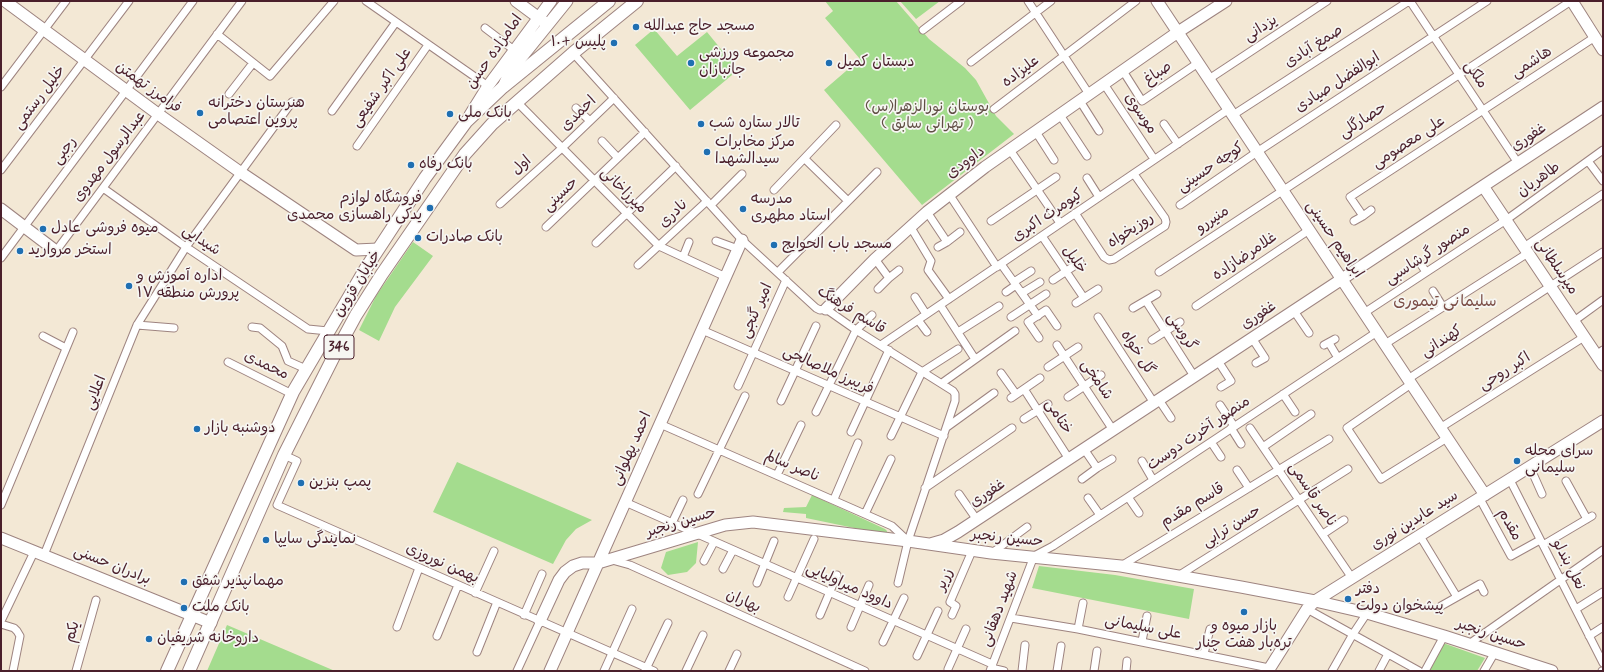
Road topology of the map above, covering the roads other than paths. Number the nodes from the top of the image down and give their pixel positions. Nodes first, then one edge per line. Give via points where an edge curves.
1 (66, 1) edge
2 (129, 1) edge
3 (193, 1) edge
4 (242, 1) edge
5 (334, 1) edge
6 (366, 1) edge
7 (516, 1) edge
8 (551, 1) edge
9 (567, 1) edge
10 (609, 1) edge
11 (637, 1) edge
12 (962, 1) edge
13 (1028, 1) edge
14 (1051, 1) edge
15 (1136, 1) edge
16 (1157, 1) edge
17 (1226, 1) edge
18 (1327, 1) edge
19 (1410, 1) edge
20 (1487, 1) edge
21 (1571, 1) edge
22 (3, 2) edge
23 (1036, 12) junction
24 (538, 17) junction
25 (396, 22) junction
26 (548, 24) junction
27 (485, 28) dead end
28 (44, 30) junction
29 (923, 30) dead end
30 (1178, 32) junction
31 (217, 34) junction
32 (1434, 36) junction
33 (1600, 43) edge
34 (428, 45) junction
35 (514, 50) junction
36 (573, 53) junction
37 (1064, 56) junction
38 (85, 60) junction
39 (971, 62) dead end
40 (253, 63) junction
41 (1198, 63) junction
42 (1123, 71) junction
43 (1459, 74) junction
44 (1209, 79) junction
45 (1104, 84) junction
46 (488, 86) junction
47 (1, 87) edge
48 (503, 87) junction
49 (126, 91) junction
50 (229, 94) dead end
51 (614, 98) junction
52 (1084, 98) junction
53 (292, 102) dead end
54 (517, 102) junction
55 (1603, 107) edge
56 (576, 108) dead end
57 (994, 109) dead end
58 (1483, 110) junction
59 (332, 111) dead end
60 (1231, 112) junction
61 (158, 114) junction
62 (1060, 115) junction
63 (590, 121) junction
64 (466, 122) junction
65 (1164, 124) dead end
66 (836, 125) dead end
67 (1099, 131) dead end
68 (645, 132) junction
69 (1036, 132) junction
70 (602, 141) dead end
71 (1178, 144) junction
72 (357, 146) dead end
73 (562, 148) junction
74 (1010, 150) junction
75 (1603, 150) edge
76 (1257, 152) junction
77 (1087, 156) dead end
78 (618, 158) junction
79 (805, 159) junction
80 (1054, 160) dead end
81 (1154, 160) junction
82 (1588, 161) junction
83 (1518, 163) junction
84 (676, 166) junction
85 (1, 170) edge
86 (240, 172) junction
87 (877, 172) dead end
88 (742, 174) dead end
89 (1134, 174) junction
90 (1056, 177) dead end
91 (1086, 178) dead end
92 (594, 181) junction
93 (1603, 181) edge
94 (1483, 186) junction
95 (103, 188) junction
96 (1037, 189) junction
97 (774, 190) dead end
98 (1282, 190) junction
99 (950, 194) junction
100 (1603, 194) edge
101 (1099, 197) junction
102 (848, 201) junction
103 (709, 203) junction
104 (500, 204) dead end
105 (1180, 205) dead end
106 (1, 210) edge
107 (1371, 210) dead end
108 (927, 212) junction
109 (1075, 213) junction
110 (627, 214) junction
111 (1363, 216) junction
112 (1506, 220) junction
113 (991, 221) dead end
114 (1354, 221) dead end
115 (1060, 224) junction
116 (910, 226) junction
117 (25, 227) junction
118 (546, 227) dead end
119 (1309, 230) junction
120 (960, 232) dead end
121 (1042, 236) junction
122 (716, 241) dead end
123 (689, 242) dead end
124 (947, 242) junction
125 (596, 243) dead end
126 (740, 244) junction
127 (659, 246) junction
128 (186, 247) junction
129 (938, 248) dead end
130 (378, 249) junction
131 (56, 250) joint
132 (1526, 250) junction
133 (1603, 252) edge
134 (683, 257) junction
135 (1, 258) edge
136 (875, 259) junction
137 (1080, 262) dead end
138 (1420, 263) dead end
139 (638, 265) dead end
140 (999, 265) junction
141 (899, 270) dead end
142 (1031, 271) dead end
143 (1066, 271) junction
144 (778, 272) junction
145 (1159, 272) dead end
146 (1426, 272) junction
147 (726, 277) junction
148 (889, 278) junction
149 (1342, 279) junction
150 (786, 280) junction
151 (1053, 280) dead end
152 (1040, 282) dead end
153 (1015, 284) junction
154 (1550, 286) junction
155 (878, 289) dead end
156 (1098, 289) dead end
157 (1433, 291) dead end
158 (1006, 292) dead end
159 (1022, 293) junction
160 (1046, 294) dead end
161 (1157, 294) dead end
162 (915, 297) dead end
163 (1084, 298) junction
164 (948, 299) junction
165 (1603, 300) edge
166 (1146, 301) junction
167 (1076, 303) dead end
168 (940, 305) junction
169 (1030, 305) junction
170 (999, 306) dead end
171 (1196, 306) dead end
172 (1443, 307) junction
173 (1133, 308) dead end
174 (826, 309) junction
175 (1294, 311) junction
176 (1364, 313) junction
177 (926, 314) junction
178 (872, 315) dead end
179 (1038, 316) junction
180 (1011, 317) dead end
181 (1098, 317) dead end
182 (918, 320) junction
183 (1574, 321) junction
184 (1180, 322) dead end
185 (137, 325) junction
186 (816, 326) dead end
187 (1057, 326) dead end
188 (252, 327) dead end
189 (174, 328) dead end
190 (702, 330) junction
191 (856, 330) junction
192 (328, 331) junction
193 (1015, 331) dead end
194 (73, 332) dead end
195 (927, 332) dead end
196 (958, 332) junction
197 (1166, 332) junction
198 (1376, 332) junction
199 (1309, 333) dead end
200 (43, 336) dead end
201 (1584, 337) junction
202 (1039, 338) dead end
203 (1252, 338) junction
204 (1152, 340) dead end
205 (1329, 342) dead end
206 (1384, 344) junction
207 (881, 345) junction
208 (1057, 346) dead end
209 (1078, 347) dead end
210 (66, 348) junction
211 (958, 349) dead end
212 (889, 350) junction
213 (753, 352) junction
214 (1600, 352) edge
215 (1064, 357) junction
216 (977, 358) junction
217 (1338, 358) junction
218 (1218, 361) junction
219 (228, 362) dead end
220 (1256, 363) dead end
221 (1603, 365) edge
222 (1048, 367) dead end
223 (306, 369) junction
224 (795, 371) junction
225 (922, 372) junction
226 (1001, 373) dead end
227 (1101, 375) dead end
228 (1194, 376) junction
229 (1040, 378) dead end
230 (1409, 382) junction
231 (942, 383) junction
232 (738, 386) dead end
233 (829, 386) junction
234 (1084, 386) junction
235 (1221, 388) dead end
236 (1024, 389) junction
237 (994, 393) dead end
238 (292, 394) junction
239 (1283, 394) junction
240 (745, 396) dead end
241 (1068, 397) dead end
242 (781, 401) dead end
243 (865, 401) junction
244 (1156, 401) junction
245 (1048, 404) dead end
246 (1220, 405) dead end
247 (1038, 410) junction
248 (816, 412) dead end
249 (1295, 412) dead end
250 (1311, 414) dead end
251 (900, 417) junction
252 (1171, 418) dead end
253 (1024, 419) dead end
254 (1603, 422) edge
255 (660, 424) junction
256 (801, 425) dead end
257 (947, 427) junction
258 (1233, 427) junction
259 (1012, 428) dead end
260 (1250, 428) dead end
261 (1440, 428) junction
262 (1113, 430) junction
263 (851, 432) dead end
264 (891, 436) dead end
265 (944, 436) junction
266 (1447, 438) junction
267 (1329, 439) dead end
268 (1211, 442) junction
269 (858, 443) dead end
270 (1241, 444) dead end
271 (1263, 446) junction
272 (1084, 449) junction
273 (720, 450) junction
274 (284, 455) junction
275 (1221, 457) dead end
276 (891, 459) dead end
277 (1069, 459) junction
278 (1112, 459) dead end
279 (1142, 461) dead end
280 (1530, 467) junction
281 (1097, 468) junction
282 (1278, 469) junction
283 (1348, 469) dead end
284 (1236, 470) dead end
285 (777, 475) junction
286 (1082, 479) dead end
287 (1153, 480) junction
288 (1510, 480) junction
289 (1566, 481) dead end
290 (925, 488) junction
291 (1248, 488) junction
292 (698, 494) dead end
293 (959, 494) dead end
294 (1542, 494) dead end
295 (1128, 497) junction
296 (1482, 497) junction
297 (1088, 498) dead end
298 (834, 499) junction
299 (683, 500) dead end
300 (1299, 500) junction
301 (625, 502) junction
302 (1, 505) edge
303 (1139, 513) dead end
304 (865, 514) junction
305 (1100, 515) junction
306 (977, 520) junction
307 (1344, 520) dead end
308 (672, 523) junction
309 (1027, 527) dead end
310 (695, 533) junction
311 (1323, 534) junction
312 (1420, 536) junction
313 (1, 538) edge
314 (814, 539) dead end
315 (774, 541) dead end
316 (908, 541) junction
317 (714, 542) junction
318 (1542, 542) junction
319 (928, 545) junction
320 (733, 550) junction
321 (1603, 550) edge
322 (972, 551) junction
323 (494, 552) dead end
324 (39, 553) junction
325 (991, 553) junction
326 (1034, 556) junction
327 (610, 560) junction
328 (704, 561) dead end
329 (598, 564) junction
330 (765, 564) junction
331 (1121, 566) junction
332 (419, 568) junction
333 (723, 569) dead end
334 (542, 574) dead end
335 (837, 575) dead end
336 (1178, 576) junction
337 (797, 578) junction
338 (1352, 578) junction
339 (1561, 580) junction
340 (756, 583) dead end
341 (898, 583) dead end
342 (458, 585) junction
343 (869, 585) dead end
344 (829, 592) junction
345 (1484, 592) dead end
346 (1603, 592) edge
347 (475, 593) junction
348 (788, 597) dead end
349 (1456, 597) junction
350 (904, 598) dead end
351 (96, 600) dead end
352 (497, 602) junction
353 (1083, 604) dead end
354 (1311, 605) junction
355 (860, 606) junction
356 (1441, 606) dead end
357 (632, 609) dead end
358 (1576, 609) junction
359 (938, 611) dead end
360 (1367, 613) junction
361 (192, 615) junction
362 (524, 615) junction
363 (820, 615) dead end
364 (952, 615) dead end
365 (1146, 616) dead end
366 (1011, 618) junction
367 (540, 621) junction
368 (893, 621) junction
369 (1, 622) edge
370 (211, 623) junction
371 (668, 623) dead end
372 (397, 627) dead end
373 (851, 627) dead end
374 (1603, 627) edge
375 (1078, 628) junction
376 (966, 629) dead end
377 (1210, 629) dead end
378 (567, 633) junction
379 (1353, 634) junction
380 (703, 635) dead end
381 (926, 635) junction
382 (437, 636) dead end
383 (1444, 636) junction
384 (1589, 636) junction
385 (1142, 641) junction
386 (883, 642) dead end
387 (1469, 644) junction
388 (1025, 645) dead end
389 (1061, 646) dead end
390 (956, 648) junction
391 (1097, 651) dead end
392 (477, 652) dead end
393 (1495, 652) junction
394 (612, 653) junction
395 (737, 654) dead end
396 (1204, 654) junction
397 (1388, 654) junction
398 (917, 656) dead end
399 (1127, 661) dead end
400 (1603, 663) edge
401 (991, 668) edge
402 (1269, 669) edge
403 (649, 670) edge
404 (948, 670) dead end
405 (13, 671) edge
406 (76, 671) edge
407 (166, 671) edge
408 (189, 671) edge
409 (517, 671) edge
410 (550, 671) edge
411 (604, 671) edge
412 (686, 671) edge
413 (729, 671) edge
414 (864, 671) edge
415 (1004, 671) edge
416 (1022, 671) edge
417 (1057, 671) edge
418 (1094, 671) edge
419 (1126, 671) edge
420 (1332, 671) edge
421 (1379, 671) edge
422 (1419, 671) edge
423 (1426, 671) edge
424 (1484, 671) edge
425 (1552, 671) edge

1 - 28 street
2 - 38 street, خلیل رستمی
3 - 49 street, رجبی
4 - 31 street, عبدالرسول مهدوی
5 - 40 street via 270,76
6 - 25 street
7 - 24 street
8 - 24 street, امامزاده حسن
9 - 26 street, امامزاده حسن
10 - 48 main road, خیابان قزوین / 346
11 - 36 main road, خیابان قزوین / 346
12 - 29 street
13 - 23 street
14 - 23 street
15 - 37 street, علیزاده
16 - 30 street, ابراهیم حسینی
17 - 30 street, داوودی
18 - 44 street, یزدانی
19 - 32 street, ملکی
19 - 60 street, صمغ آبادی
20 - 32 street, ابوالفضل صیادی
21 - 33 street
21 - 43 street, حصارگلی
22 - 28 street, فرامرز تهمتن
23 - 37 street
23 - 39 street
24 - 26 street
24 - 35 street, امامزاده حسن
25 - 34 street
25 - 59 street
26 - 48 street, امامزاده حسن via 508,76
27 - 35 street
28 - 38 street, فرامرز تهمتن
28 - 47 street
30 - 41 street, ابراهیم حسینی
30 - 42 street, داوودی
31 - 40 street
31 - 61 street, عبدالرسول مهدوی
32 - 43 street, ملکی
32 - 76 street, ابوالفضل صیادی
33 - 58 street, هاشمی
34 - 46 street
34 - 72 street, علی اکبر شفیعی
35 - 46 street, امامزاده حسن
36 - 51 street, قاسم فرهنگ
36 - 54 main road, خیابان قزوین / 346
37 - 52 street
37 - 57 street, علیزاده
38 - 49 street, فرامرز تهمتن
38 - 85 street, خلیل رستمی
40 - 50 street
41 - 42 street, صباغ via 1142,101
41 - 44 street, ابراهیم حسینی
42 - 45 street, داوودی
43 - 58 street, ملکی
43 - 98 street, حصارگلی
44 - 60 street, ابراهیم حسینی
45 - 52 street, داوودی
45 - 81 street, موسوی
46 - 64 street, امامزاده حسن
48 - 54 main road
48 - 64 main road, خیابان قزوین / 346
49 - 61 street, فرامرز تهمتن
49 - 117 street, رجبی
51 - 63 street, احمدی
51 - 68 street, قاسم فرهنگ
52 - 62 street, داوودی
52 - 67 street
53 - 86 street
54 - 73 street, میرزاخانی
54 - 274 main road, خیابان قزوین / 346 via 492,124 465,154 382,274 356,315
55 - 83 street, غفوری
56 - 63 street
58 - 83 street, ملکی
58 - 111 street, علی معصومی via 1350,197
60 - 71 street, کیومرث اکبری
60 - 76 street, ابراهیم حسینی
61 - 86 street, فرامرز تهمتن
61 - 95 street, عبدالرسول مهدوی
62 - 69 street, داوودی
62 - 77 street
63 - 73 street, احمدی
64 - 130 main road, خیابان قزوین / 346
65 - 71 street
66 - 79 street
68 - 78 street, حسینی
68 - 84 street, قاسم فرهنگ
69 - 74 street, داوودی
69 - 80 street
70 - 78 street
71 - 81 street, کیومرث اکبری
73 - 92 street, میرزاخانی
73 - 104 street, اول
74 - 96 street
74 - 99 street, داوودی
75 - 82 street, طاهریان
76 - 98 street, ابراهیم حسینی
76 - 105 street, کوچه حسینی
78 - 92 street, حسینی
79 - 97 street
79 - 102 street
81 - 89 street, کیومرث اکبری
82 - 93 street
82 - 112 street, طاهریان
83 - 94 street, غفوری
84 - 103 street, قاسم فرهنگ
84 - 110 street
86 - 128 street, اعلایی
86 - 130 street, فرامرز تهمتن via 356,250
87 - 102 street
88 - 103 street, نادری
89 - 101 street, کیومرث اکبری
89 - 109 street, روزیخواه via 1165,218 1165,226 1109,260 1104,257
90 - 96 street
91 - 101 street
92 - 110 street, میرزاخانی
92 - 118 street, حسینی
94 - 112 street, میرسلطانی
94 - 149 street, غفوری
95 - 128 street, شیدایی
95 - 131 street, عبدالرسول مهدوی
96 - 113 street
96 - 115 street
98 - 119 street, ابراهیم حسینی
98 - 145 street, منیررو
99 - 108 street, داوودی
99 - 140 street
100 - 132 street
101 - 109 street, کیومرث اکبری
102 - 144 street
103 - 126 street, قاسم فرهنگ
103 - 127 street, نادری
106 - 117 street
107 - 111 street
108 - 116 street, داوودی
108 - 124 street
109 - 115 street, کیومرث اکبری
110 - 125 street
110 - 127 street, میرزاخانی
111 - 114 street
112 - 132 street, میرسلطانی
112 - 146 street, منصور گرشاسبی
115 - 121 street, کیومرث اکبری
116 - 136 street, داوودی
116 - 164 street via 931,261 928,270
117 - 131 street
117 - 135 street, رجبی
119 - 149 street, ابراهیم حسینی
119 - 171 street, غلامرضازاده
120 - 124 street
121 - 140 street, کیومرث اکبری
121 - 143 street, خلیل
122 - 126 street
123 - 134 street
124 - 129 street
126 - 144 street, قاسم فرهنگ
126 - 147 street, احمد پهلوانی
127 - 134 street, میرزاخانی
127 - 139 street, نادری
128 - 185 street, اعلایی
128 - 192 street, شیدایی via 308,329
130 - 192 main road, خیابان قزوین / 346
132 - 154 street, میرسلطانی
132 - 172 street
133 - 154 street, کهندانی
134 - 147 street, میرزاخانی
136 - 148 street
136 - 174 street, داوودی
137 - 143 street
138 - 146 street
140 - 153 street
140 - 164 street, کیومرث اکبری
141 - 148 street
142 - 153 street
143 - 151 street
143 - 163 street, خلیل
144 - 150 street, قاسم فرهنگ
146 - 176 street, منصور گرشاسبی
147 - 190 street, احمد پهلوانی
148 - 155 street
149 - 175 street, غفوری
149 - 176 street, ابراهیم حسینی
150 - 174 street, قاسم فرهنگ via 816,308
150 - 213 street, امیر گنجی
152 - 159 street
153 - 158 street
153 - 159 street
154 - 183 street, میرسلطانی
154 - 230 street, کهندانی
156 - 163 street
157 - 172 street
159 - 169 street
160 - 169 street
161 - 166 street
162 - 177 street
163 - 167 street
164 - 168 street, کیومرث اکبری
165 - 183 street
166 - 173 street
166 - 197 street, گروسی
168 - 177 street, کیومرث اکبری
168 - 196 street
169 - 179 street
169 - 180 street
170 - 196 street
172 - 206 street
174 - 191 street, قاسم فرهنگ
175 - 199 street
175 - 203 street, غفوری
176 - 198 street, ابراهیم حسینی
177 - 182 street, کیومرث اکبری
178 - 191 street
179 - 187 street via 1046,310
179 - 202 street via 1028,322
181 - 244 street, گل خواه
182 - 195 street
182 - 207 street, کیومرث اکبری
183 - 201 street, میرسلطانی
184 - 197 street
185 - 189 street
185 - 324 street, اعلایی
186 - 224 street
188 - 223 street via 260,328 282,346 288,361
190 - 213 street, فریبرز ملاصالحی
190 - 255 street, احمد پهلوانی
191 - 207 street, قاسم فرهنگ
191 - 233 street
192 - 223 main road, خیابان قزوین / 346
193 - 216 street
194 - 210 street
196 - 216 street
197 - 204 street
197 - 228 street, گروسی
198 - 206 street, ابراهیم حسینی
198 - 217 street, منصور آخرت دوست
200 - 210 street
201 - 214 street, میرسلطانی
201 - 261 street, اکبر روحی
203 - 218 street, غفوری
203 - 220 street via 1265,358
205 - 217 street
206 - 230 street, ابراهیم حسینی
207 - 212 street, قاسم فرهنگ
208 - 215 street, شامخی
209 - 215 street
210 - 302 street
211 - 225 street
212 - 225 street, قاسم فرهنگ
212 - 243 street
213 - 224 street, فریبرز ملاصالحی
213 - 232 street, امیر گنجی
214 - 221 street, میرسلطانی
215 - 222 street
215 - 234 street, شامخی
216 - 231 street
217 - 239 street, منصور آخرت دوست
218 - 228 street, غفوری
218 - 235 street via 1231,381
219 - 238 street, محمدی
223 - 238 main road, خیابان قزوین / 346
224 - 233 street, فریبرز ملاصالحی
224 - 242 street
225 - 231 street, قاسم فرهنگ
225 - 251 street
226 - 236 street via 1013,396
227 - 234 street
228 - 244 street, غفوری
229 - 236 street
230 - 261 street, ابراهیم حسینی
230 - 266 street, کهندانی via 1347,428 1381,479
231 - 257 street, قاسم فرهنگ via 953,391 955,398
233 - 243 street, فریبرز ملاصالحی
233 - 248 street
234 - 241 street
234 - 262 street, شامخی
236 - 247 street, ختامی
237 - 257 street
238 - 361 main road, خیابان قزوین / 346
239 - 249 street
239 - 258 street, منصور آخرت دوست
240 - 273 street
243 - 251 street, فریبرز ملاصالحی
243 - 263 street
244 - 252 street, گل خواه
244 - 262 street, غفوری
245 - 247 street
246 - 258 street
247 - 253 street
247 - 277 street, ختامی
250 - 271 street
251 - 264 street
251 - 265 street, فریبرز ملاصالحی
254 - 280 street, سید عابدین نوری
255 - 273 street, ناصر سالم
255 - 301 street, احمد پهلوانی
256 - 285 street
257 - 265 street, قاسم فرهنگ
258 - 268 street, منصور آخرت دوست
258 - 270 street
259 - 290 street
260 - 271 street, ناصر قاسمی
261 - 266 street, ابراهیم حسینی
262 - 272 street, غفوری
265 - 290 street, قاسم فرهنگ
266 - 296 street, ابراهیم حسینی
267 - 282 street, قاسم مقدم
268 - 275 street
268 - 287 street, منصور آخرت دوست
269 - 298 street
271 - 282 street, ناصر قاسمی
272 - 277 street, غفوری
272 - 281 street
273 - 285 street, ناصر سالم
273 - 292 street
274 - 332 street, بهمن نوروزی via 297,461 277,505
274 - 370 main road, خیابان قزوین / 346
276 - 304 street
277 - 306 street, غفوری
278 - 281 street
279 - 287 street
280 - 288 street, سید عابدین نوری
280 - 294 street
281 - 286 street
282 - 291 street, قاسم مقدم
282 - 300 street, ناصر قاسمی
283 - 300 street, حسن ترابی
284 - 291 street
285 - 298 street, ناصر سالم
287 - 295 street, منصور آخرت دوست
288 - 296 street, سید عابدین نوری
288 - 318 street, نعل بندلو
289 - 318 street via 1589,518
290 - 316 street, قاسم فرهنگ
291 - 331 street, قاسم مقدم
293 - 306 street
295 - 303 street
295 - 305 street, منصور آخرت دوست
296 - 312 street, سید عابدین نوری
296 - 318 street, مقدم via 1511,556
297 - 305 street
298 - 304 street, ناصر سالم
299 - 308 street
300 - 311 street, ناصر قاسمی
300 - 336 street, حسن ترابی
301 - 308 street, داوود میراولیایی
301 - 329 street, احمد پهلوانی
304 - 316 street, ناصر سالم via 892,526
305 - 326 street, منصور آخرت دوست
306 - 319 street, غفوری via 944,540
307 - 311 street
308 - 310 street, داوود میراولیایی
309 - 325 street
310 - 316 street, حسین رنجبر via 724,525 753,522
310 - 317 street, داوود میراولیایی
310 - 327 street, حسین رنجبر
311 - 338 street, ناصر قاسمی
312 - 338 street, سید عابدین نوری
312 - 349 street
313 - 324 street, برادران حسنی
314 - 337 street
315 - 330 street
316 - 319 street, حسین رنجبر
316 - 341 street, قاسم فرهنگ
317 - 320 street, داوود میراولیایی
317 - 328 street
318 - 339 street, نعل بندلو
319 - 322 street, حسین رنجبر
320 - 330 street, داوود میراولیایی
320 - 333 street
321 - 339 street
322 - 325 street, حسین رنجبر
322 - 364 street, زریر via 950,602 956,606
323 - 347 street
324 - 361 street, برادران حسنی
324 - 369 street, اعلایی
325 - 326 street, حسین رنجبر
326 - 331 street, حسین رنجبر
326 - 366 street, شهید دهقانی
327 - 329 street, حسین رنجبر
327 - 414 street, بهاران via 630,565
329 - 367 street, حسین رنجبر via 582,563 566,572
329 - 378 street, احمد پهلوانی
330 - 337 street, داوود میراولیایی
330 - 340 street
331 - 336 street, حسین رنجبر
332 - 342 street, بهمن نوروزی
332 - 372 street
334 - 362 street
335 - 344 street
336 - 354 street, حسین رنجبر
337 - 344 street, داوود میراولیایی
337 - 348 street
338 - 354 street, سید عابدین نوری
339 - 358 street, نعل بندلو
339 - 387 street
342 - 347 street, بهمن نوروزی
342 - 382 street
343 - 355 street
344 - 355 street, داوود میراولیایی
344 - 363 street
345 - 349 street via 1480,584
346 - 358 street
347 - 352 street, بهمن نوروزی
349 - 356 street
350 - 368 street
351 - 406 street, یکم
352 - 362 street, بهمن نوروزی
352 - 392 street
353 - 375 street
354 - 360 street, حسین رنجبر
354 - 379 street
354 - 402 street, سید عابدین نوری
355 - 368 street, داوود میراولیایی
355 - 373 street
357 - 394 street
358 - 384 street, نعل بندلو
359 - 381 street
360 - 379 street
360 - 383 street, حسین رنجبر
361 - 370 street, برادران حسنی
361 - 407 main road, خیابان قزوین / 346
362 - 367 street, بهمن نوروزی
365 - 385 street
366 - 375 street, علی سلیمانی
366 - 401 street, شهید دهقانی
367 - 378 street, بهمن نوروزی
367 - 409 street, حسین رنجبر
368 - 381 street, داوود میراولیایی
368 - 386 street
369 - 405 street via 14,628 20,636
370 - 408 main road, خیابان قزوین / 346
371 - 403 street
374 - 384 street
375 - 385 street, علی سلیمانی
376 - 390 street
377 - 396 street
378 - 394 street, بهمن نوروزی
378 - 410 street, احمد پهلوانی
379 - 397 street
379 - 420 street
380 - 412 street
381 - 390 street, داوود میراولیایی
381 - 398 street
383 - 387 street, حسین رنجبر
383 - 423 street
384 - 400 street, نعل بندلو
385 - 396 street, علی سلیمانی
387 - 393 street, حسین رنجبر
388 - 416 street
389 - 417 street
390 - 401 street, داوود میراولیایی
390 - 404 street
391 - 418 street
393 - 424 street
393 - 425 street, حسین رنجبر
394 - 403 street, بهمن نوروزی
394 - 411 street
395 - 413 street
396 - 402 street, علی سلیمانی
397 - 421 street
397 - 422 street
399 - 419 street
401 - 415 street, داوود میراولیایی

